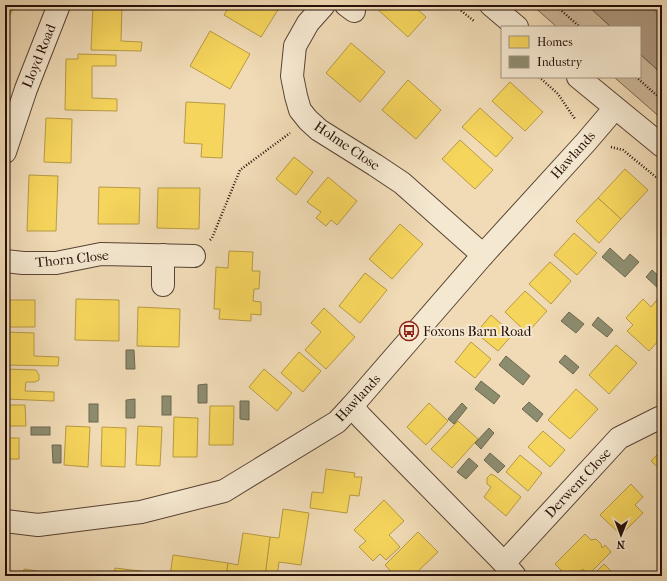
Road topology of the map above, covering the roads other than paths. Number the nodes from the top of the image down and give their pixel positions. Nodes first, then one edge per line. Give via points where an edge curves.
1 (59, 5) edge
2 (324, 5) edge
3 (491, 5) edge
4 (516, 26) edge
5 (579, 78) edge
6 (615, 108) junction
7 (662, 146) edge
8 (5, 152) edge
9 (483, 255) junction
10 (164, 256) junction
11 (194, 256) road end
12 (5, 261) edge
13 (163, 285) dead end
14 (352, 406) junction
15 (662, 418) edge
16 (5, 521) edge
17 (509, 570) edge

1 - 8 street, Lloyd Road via 26,89
2 - 9 street, Holme Close via 308,23 294,46 292,76 300,110 319,130 402,184
3 - 4 street
5 - 6 street
6 - 7 street
6 - 9 street, Hawlands
9 - 14 street, Hawlands
10 - 11 street, Thorn Close
10 - 12 street, Thorn Close via 101,254 56,263
10 - 13 street
14 - 16 street, Hawlands via 337,422 224,491 141,512 38,525
14 - 17 street
15 - 17 street, Derwent Close via 619,438

